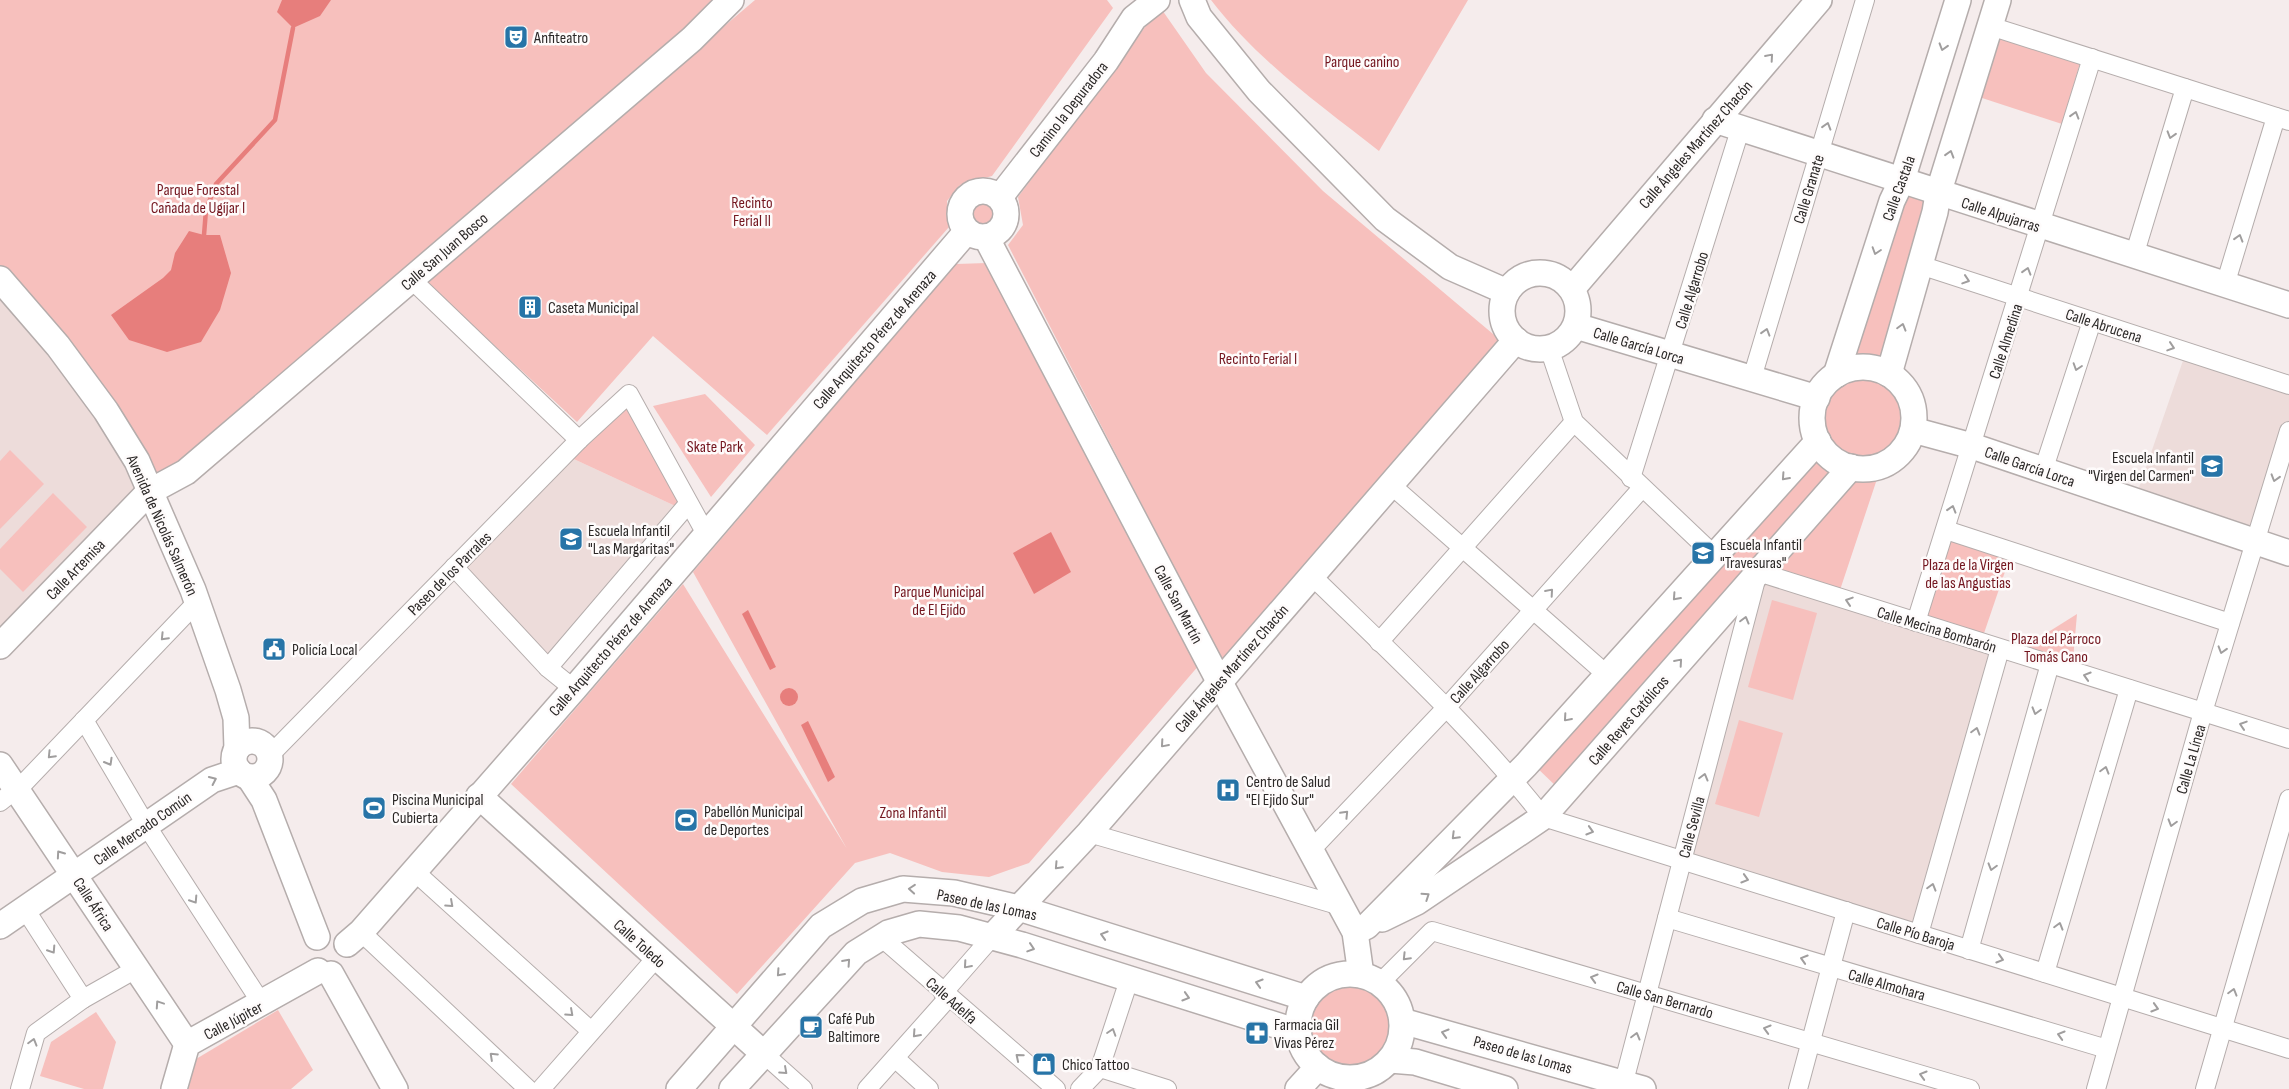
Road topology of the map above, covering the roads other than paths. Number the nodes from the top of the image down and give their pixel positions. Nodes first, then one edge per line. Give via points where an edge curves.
1 (731, 0) edge
2 (1158, 0) edge
3 (1170, 0) edge
4 (1819, 0) edge
5 (1865, 0) edge
6 (1958, 0) edge
7 (1998, 0) edge
8 (1195, 8) edge
9 (1135, 9) edge
10 (1990, 26) junction
11 (2092, 58) junction
12 (2185, 88) junction
13 (2283, 119) edge
14 (1715, 120) junction
15 (1740, 130) junction
16 (1819, 154) junction
17 (1902, 180) junction
18 (1938, 194) junction
19 (1000, 197) junction
20 (2040, 226) junction
21 (977, 234) junction
22 (2134, 256) junction
23 (1920, 265) junction
24 (0, 279) edge
25 (411, 279) junction
26 (2225, 285) junction
27 (1572, 289) junction
28 (1507, 292) junction
29 (2019, 298) junction
30 (2289, 305) edge
31 (2092, 321) junction
32 (1576, 326) junction
33 (1516, 340) junction
34 (1549, 348) junction
35 (1671, 354) junction
36 (1889, 374) junction
37 (1836, 375) junction
38 (1752, 378) junction
39 (2289, 385) edge
40 (1817, 398) junction
41 (1574, 422) junction
42 (1913, 430) junction
43 (2289, 431) edge
44 (579, 440) junction
45 (1818, 441) junction
46 (1972, 446) junction
47 (1851, 467) junction
48 (2043, 471) junction
49 (1636, 483) junction
50 (1390, 484) junction
51 (149, 492) junction
52 (688, 504) junction
53 (1946, 530) junction
54 (706, 534) junction
55 (2255, 543) junction
56 (1464, 547) junction
57 (2289, 553) edge
58 (1714, 555) junction
59 (454, 567) junction
60 (1758, 572) junction
61 (1311, 575) junction
62 (197, 602) junction
63 (1535, 610) junction
64 (1916, 622) junction
65 (2230, 623) junction
66 (1379, 642) junction
67 (0, 646) edge
68 (2000, 649) junction
69 (2050, 664) junction
70 (548, 668) junction
71 (1606, 674) junction
72 (1220, 681) junction
73 (574, 689) junction
74 (2129, 689) junction
75 (1446, 708) junction
76 (2203, 712) junction
77 (84, 720) junction
78 (2289, 739) edge
79 (253, 761) junction
80 (0, 765) edge
81 (1513, 778) junction
82 (8, 796) edge
83 (479, 796) junction
84 (2289, 799) edge
85 (1543, 817) junction
86 (146, 825) junction
87 (1089, 833) junction
88 (1311, 850) junction
89 (1682, 860) junction
90 (414, 871) junction
91 (75, 874) junction
92 (1341, 906) junction
93 (852, 907) junction
94 (1019, 908) junction
95 (25, 910) junction
96 (1846, 911) junction
97 (1667, 918) junction
98 (0, 926) edge
99 (1361, 929) junction
100 (1919, 934) junction
101 (317, 937) junction
102 (881, 937) junction
103 (992, 937) junction
104 (354, 938) junction
105 (1969, 950) junction
106 (656, 958) junction
107 (1831, 967) junction
108 (136, 969) junction
109 (325, 973) junction
110 (2045, 973) junction
111 (1370, 979) junction
112 (1129, 980) junction
113 (1647, 994) junction
114 (946, 995) junction
115 (2122, 997) junction
116 (1306, 998) junction
117 (83, 999) junction
118 (262, 1004) junction
119 (1402, 1021) junction
120 (733, 1026) junction
121 (2223, 1029) junction
122 (591, 1032) junction
123 (1298, 1032) junction
124 (1811, 1042) junction
125 (187, 1044) junction
126 (2107, 1049) junction
127 (2289, 1049) edge
128 (764, 1054) junction
129 (895, 1058) junction
130 (1390, 1060) junction
131 (1318, 1067) junction
132 (1100, 1068) junction
133 (1476, 1085) edge
134 (1630, 1087) edge
135 (20, 1089) edge
136 (174, 1089) edge
137 (395, 1089) edge
138 (528, 1089) edge
139 (541, 1089) edge
140 (678, 1089) edge
141 (732, 1089) edge
142 (803, 1089) edge
143 (867, 1089) edge
144 (929, 1089) edge
145 (1056, 1089) edge
146 (1080, 1089) edge
147 (1167, 1089) edge
148 (1298, 1089) edge
149 (1506, 1089) edge
150 (1798, 1089) edge
151 (1970, 1089) edge
152 (2096, 1089) edge
153 (2205, 1089) edge

1 - 25 street, Calle San Juan Bosco via 692,39
2 - 9 street, Camino la Depuradora
3 - 8 street
14 -> 4 street, Calle Ángeles Martínez Chacón
16 -> 5 street, Calle Granate
6 -> 17 street, Calle Castala
7 - 10 street
8 - 28 street via 1259,91 1384,219 1450,267
9 - 19 street, Camino la Depuradora via 1106,62
10 - 11 street
18 -> 10 street
11 - 12 street
20 -> 11 street, Calle Almedina
12 - 13 street
12 -> 22 street
26 -> 13 street
14 - 15 street, Calle Alpujarras
14 - 27 street, Calle Ángeles Martínez Chacón
15 - 16 street, Calle Alpujarras
15 - 35 street, Calle Algarrobo
16 - 17 street, Calle Alpujarras
38 -> 16 street, Calle Granate
17 - 18 street, Calle Alpujarras
17 -> 37 street, Calle Castala via 1892,201
18 - 20 street, Calle Alpujarras
18 - 23 street
19 - 21 street via 1006,218 1000,231
19 - 21 street via 986,190 966,197 960,211 962,225
20 - 22 street, Calle Alpujarras
29 -> 20 street, Calle Almedina
21 - 54 street, Calle Arquitecto Pérez de Arenaza
21 - 72 street, Calle San Martín
22 - 26 street, Calle Alpujarras
23 -> 29 street, Calle Abrucena
36 -> 23 street
24 - 51 street, Avenida de Nicolás Salmerón via 58,346 106,411 137,461
25 - 44 street
25 - 51 street, Calle San Juan Bosco via 186,472
26 - 30 street, Calle Alpujarras
27 - 28 street via 1551,274 1538,272 1520,279
27 - 32 street via 1579,313
28 - 33 street via 1503,318 1507,330
29 - 31 street, Calle Abrucena
29 - 46 street, Calle Almedina
31 -> 39 street, Calle Abrucena
31 -> 48 street
32 - 34 street via 1569,336
32 - 35 street, Calle García Lorca
33 - 34 street via 1537,349
33 - 50 street, Calle Ángeles Martínez Chacón
34 - 41 street
35 - 38 street, Calle García Lorca
35 - 49 street, Calle Algarrobo
36 - 37 street via 1876,368 1862,367
36 - 42 street via 1902,384 1910,398
37 - 40 street
38 - 40 street, Calle García Lorca
40 - 45 street via 1813,427
41 - 49 street
41 - 56 street
42 - 46 street, Calle García Lorca
42 - 47 street via 1907,444 1890,461 1867,468
43 -> 55 street, Calle La Línea
44 - 52 street, Paseo de los Parrales via 629,394
44 - 59 street, Paseo de los Parrales
45 - 47 street via 1826,453
45 -> 58 street
46 - 48 street, Calle García Lorca
53 -> 46 street, Calle Almedina
47 - 60 street, Calle Reyes Católicos
48 - 55 street, Calle García Lorca
49 - 58 street
63 -> 49 street, Calle Algarrobo
50 - 56 street
50 - 61 street, Calle Ángeles Martínez Chacón
51 - 62 street, Avenida de Nicolás Salmerón
51 - 67 street, Calle Artemisa
52 - 54 street
52 - 70 street
53 - 64 street, Calle Almedina
53 - 65 street
54 - 73 street, Calle Arquitecto Pérez de Arenaza
55 - 57 street, Calle García Lorca
55 - 65 street, Calle La Línea
56 - 63 street
56 - 66 street
58 -> 71 street
59 - 70 street
59 - 79 street, Paseo de los Parrales
64 -> 60 street, Calle Mecina Bombarón
85 -> 60 street, Calle Reyes Católicos
89 -> 60 street, Calle Sevilla
61 - 66 street
61 - 72 street, Calle Ángeles Martínez Chacón
62 -> 77 street
62 - 79 street, Avenida de Nicolás Salmerón
63 - 71 street
63 - 75 street, Calle Algarrobo
64 - 68 street, Calle Mecina Bombarón
65 -> 76 street, Calle La Línea
66 - 75 street
68 - 69 street, Calle Mecina Bombarón
100 -> 68 street
74 -> 69 street, Calle Mecina Bombarón
69 -> 105 street
70 - 73 street
71 -> 81 street
72 -> 87 street, Calle Ángeles Martínez Chacón
72 - 88 street, Calle San Martín
73 - 83 street, Calle Arquitecto Pérez de Arenaza
74 - 76 street, Calle Mecina Bombarón
110 -> 74 street
75 - 81 street
88 -> 75 street, Calle Algarrobo
78 -> 76 street, Calle Mecina Bombarón
76 -> 115 street, Calle La Línea
77 -> 82 street
77 -> 86 street
86 -> 79 street, Calle Mercado Común via 212,780
79 - 101 street, Avenida de Nicolás Salmerón via 264,800
80 - 82 street, Calle África
81 - 85 street
81 -> 99 street
91 -> 82 street, Calle África
83 - 90 street, Calle Arquitecto Pérez de Arenaza
83 - 106 street, Calle Toledo
121 -> 84 street
85 -> 89 street, Calle Pío Baroja
99 -> 85 street, Calle Reyes Católicos via 1417,902
86 - 91 street, Calle Mercado Común
86 -> 118 street
87 - 92 street
87 -> 94 street, Calle Ángeles Martínez Chacón
88 - 92 street, Calle San Martín
89 -> 96 street, Calle Pío Baroja
89 - 97 street, Calle Sevilla
90 - 104 street, Calle Arquitecto Pérez de Arenaza
90 -> 122 street
91 - 95 street, Calle Mercado Común
91 - 108 street, Calle África
92 - 99 street, Calle San Martín
94 -> 93 street, Paseo de las Lomas via 954,894 903,889
93 - 102 street, Calle Adelfa
93 -> 120 street, Paseo de las Lomas via 822,926
94 - 103 street, Calle Ángeles Martínez Chacón
116 -> 94 street, Paseo de las Lomas
95 - 98 street, Calle Mercado Común
95 -> 117 street
96 - 100 street, Calle Pío Baroja
96 - 107 street
107 -> 97 street, Calle Almohara
97 - 113 street, Calle Sevilla
99 - 111 street, Calle San Martín
100 - 105 street, Calle Pío Baroja
101 - 104 street via 330,933
101 - 109 street via 309,954 313,966
102 - 103 street, Paseo de las Lomas via 919,924 960,928
102 - 114 street, Calle Adelfa
128 -> 102 street, Paseo de las Lomas via 856,953
103 -> 112 street, Paseo de las Lomas
103 -> 114 street, Calle Ángeles Martínez Chacón
104 - 109 street via 343,968
138 -> 104 street
105 -> 110 street, Calle Pío Baroja
106 - 120 street, Calle Toledo
106 - 122 street
107 - 124 street
126 -> 107 street, Calle Almohara
108 - 117 street
125 -> 108 street, Calle África
109 - 118 street, Calle Júpiter
109 - 137 street
110 - 115 street, Calle Pío Baroja
113 -> 111 street, Calle San Bernardo via 1432,930
111 - 116 street via 1345,974 1329,978
111 - 119 street via 1394,997
112 -> 123 street, Paseo de las Lomas
132 -> 112 street
124 -> 113 street, Calle San Bernardo
134 -> 113 street, Calle Sevilla
114 -> 129 street, Calle Ángeles Martínez Chacón
145 -> 114 street, Calle Adelfa
115 -> 121 street, Calle Pío Baroja
115 - 126 street, Calle La Línea
116 - 123 street via 1298,1020
135 -> 117 street via 36,1033
118 - 125 street, Calle Júpiter
119 - 130 street via 1402,1035
134 -> 119 street, Paseo de las Lomas
120 - 128 street, Calle Toledo
120 - 140 street, Paseo de las Lomas
121 - 127 street, Calle Pío Baroja
121 - 153 street
122 - 139 street
123 - 131 street via 1301,1045
124 - 150 street
151 -> 124 street, Calle San Bernardo
125 - 136 street, Calle Júpiter
126 - 152 street, Calle La Línea
128 - 141 street, Paseo de las Lomas
128 -> 142 street, Calle Toledo
129 - 143 street, Calle Ángeles Martínez Chacón
129 - 144 street
130 - 131 street via 1378,1070 1347,1078 1332,1075
130 - 133 street via 1415,1062
131 - 148 street
132 - 146 street
132 - 147 street
133 - 149 street

